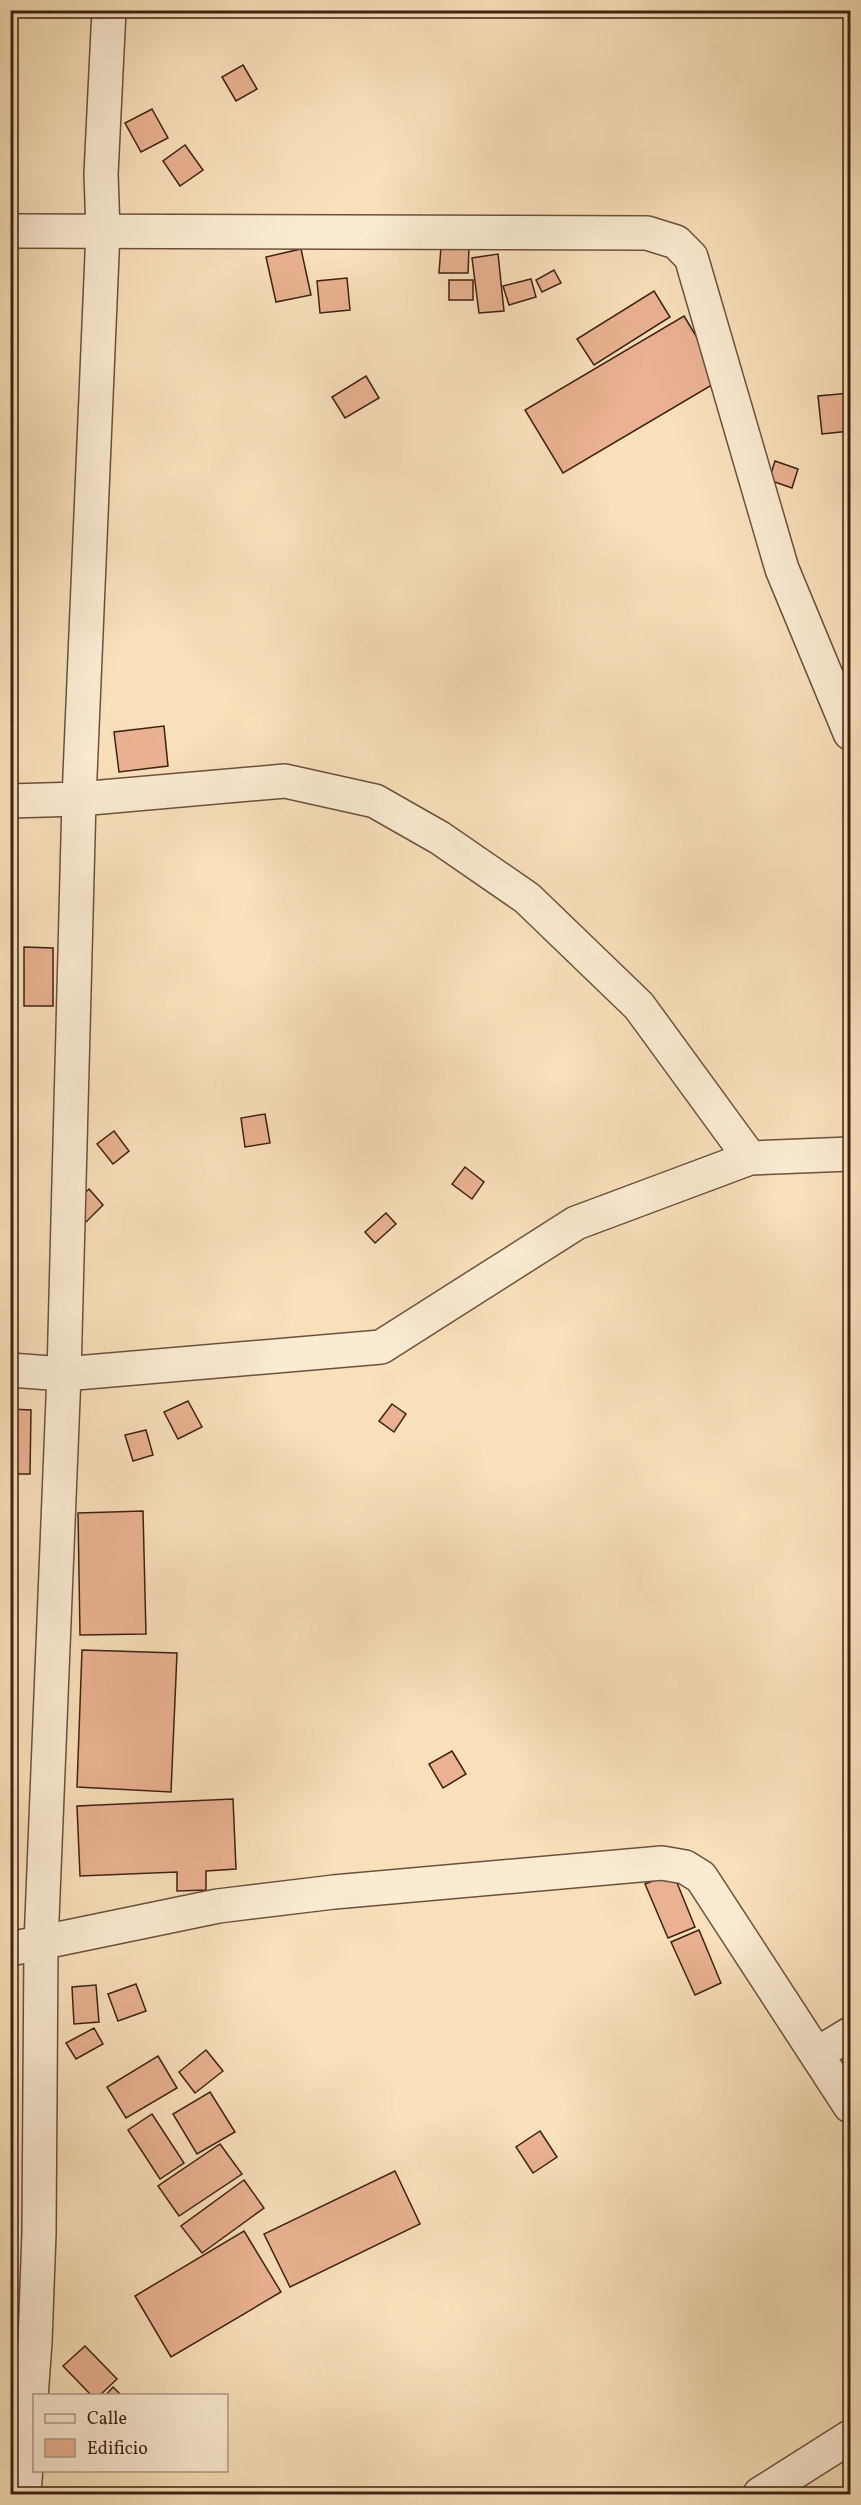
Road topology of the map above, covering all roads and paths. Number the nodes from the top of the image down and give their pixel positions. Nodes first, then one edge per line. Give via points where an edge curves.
1 (110, 10) edge
2 (10, 231) edge
3 (103, 231) junction
4 (850, 733) edge
5 (79, 799) junction
6 (10, 801) edge
7 (850, 1154) edge
8 (750, 1158) junction
9 (10, 1370) edge
10 (64, 1374) junction
11 (26, 1946) edge
12 (850, 2034) edge
13 (817, 2054) junction
14 (850, 2106) edge
15 (850, 2437) edge
16 (24, 2494) edge
17 (760, 2494) edge

1 - 3 street via 101,174
2 - 3 street
3 - 4 street via 647,233 676,242 691,257 782,569
3 - 5 street
5 - 6 street
5 - 8 street via 285,781 375,801 440,838 527,898 639,1006
5 - 10 street
7 - 8 street
8 - 10 street via 576,1223 381,1347
9 - 10 street
10 - 11 street
11 - 13 street via 242,1904 334,1892 662,1863 685,1867 701,1877
11 - 16 street via 38,2244
12 - 13 street
13 - 14 street
15 - 17 street

